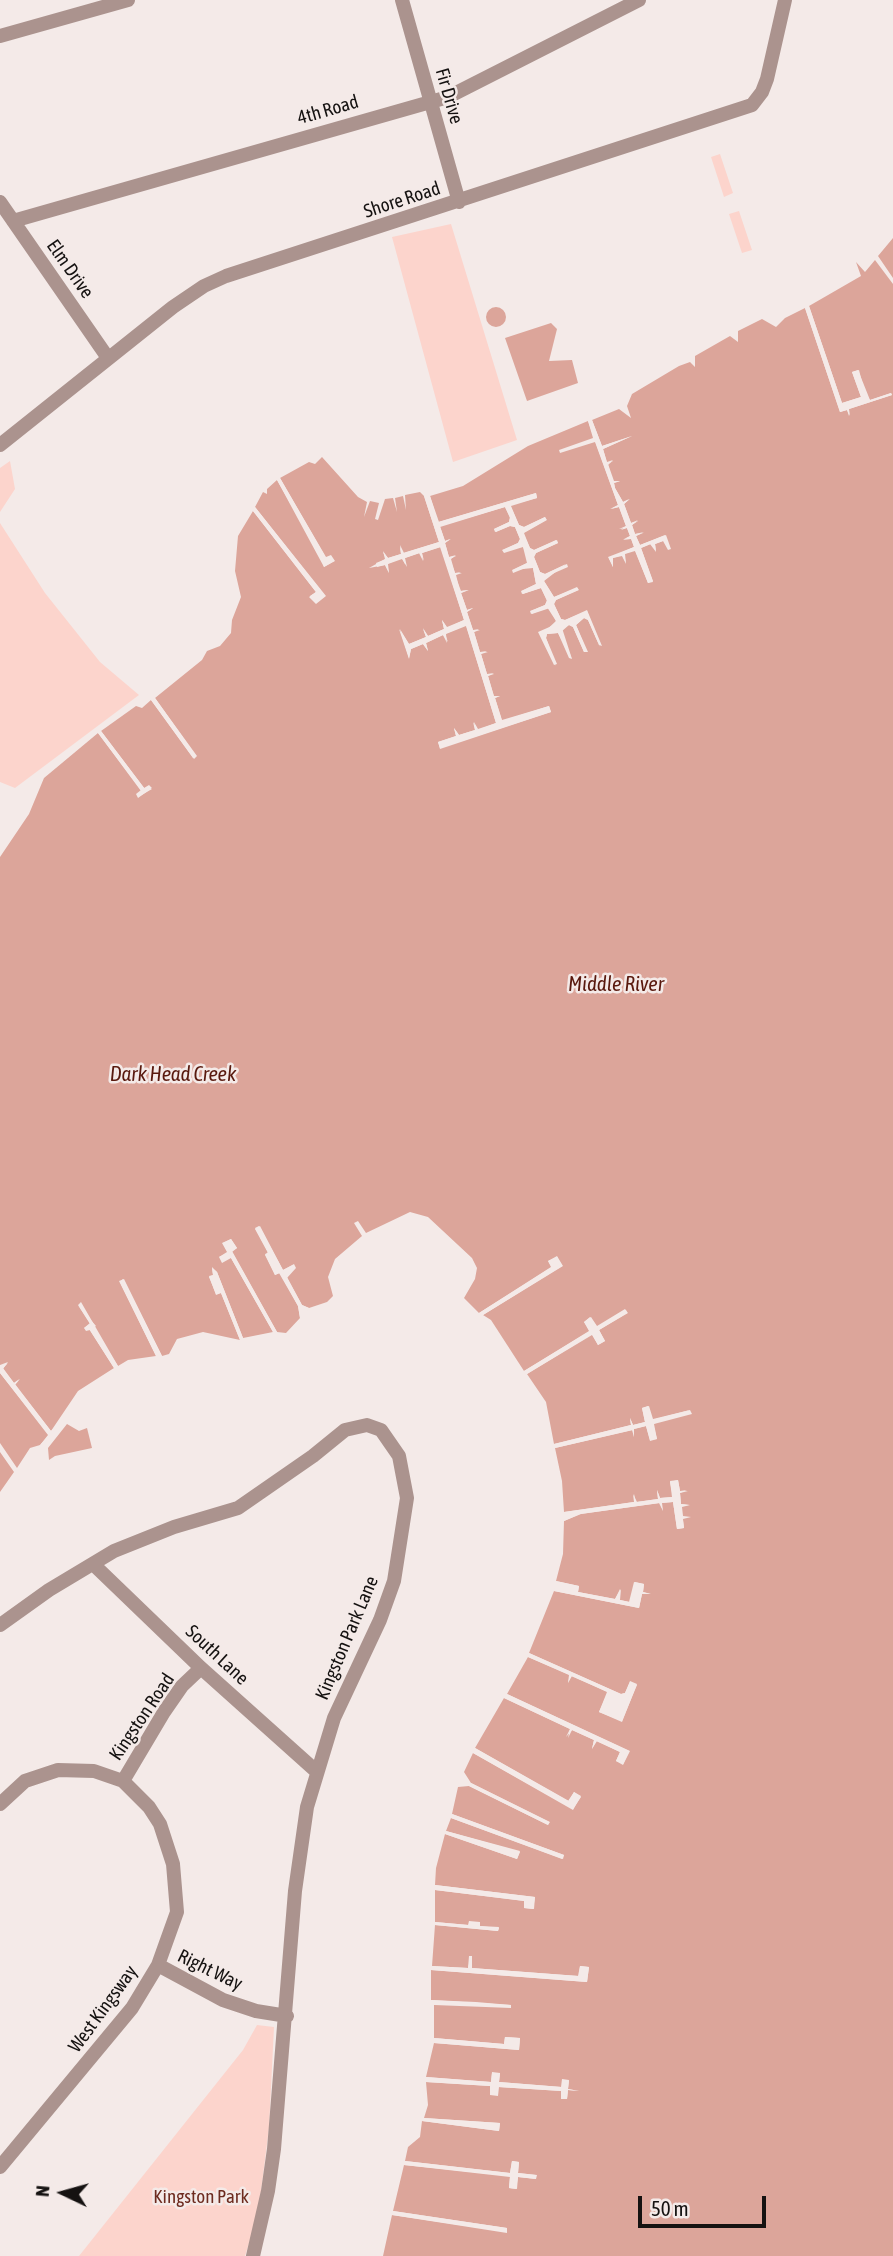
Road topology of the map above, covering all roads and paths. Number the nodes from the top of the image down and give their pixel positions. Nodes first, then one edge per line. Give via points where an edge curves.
1 (128, 0) edge
2 (402, 0) edge
3 (639, 0) edge
4 (785, 0) edge
5 (0, 36) edge
6 (430, 101) junction
7 (459, 202) junction
8 (1, 205) edge
9 (13, 221) junction
10 (108, 358) junction
11 (0, 445) edge
12 (93, 1564) junction
13 (0, 1625) edge
14 (201, 1668) junction
15 (316, 1771) junction
16 (123, 1781) junction
17 (0, 1804) edge
18 (158, 1965) junction
19 (287, 2016) junction
20 (0, 2167) edge
21 (253, 2256) edge

1 - 5 street
2 - 6 street, Fir Drive
3 - 6 street, 4th Road via 448,97
4 - 7 street, Shore Road via 767,79 752,105
6 - 7 street, Fir Drive
6 - 9 street, 4th Road
7 - 10 street, Shore Road via 226,276 173,307
8 - 9 street, Elm Drive
9 - 10 street, Elm Drive
10 - 11 street, Shore Road
12 - 13 street, Kingston Park Lane
12 - 14 street, South Lane
12 - 15 street, Kingston Park Lane via 174,1527 238,1508 345,1430 367,1425 381,1430 399,1456 405,1478 400,1550 388,1598 334,1717
14 - 15 street, South Lane
14 - 16 street, Kingston Road via 164,1712
15 - 19 street, Kingston Park Lane via 295,1891
16 - 17 street, Kingston Road via 94,1771 58,1770 25,1780
16 - 18 street, West Kingsway via 160,1824 173,1864 177,1912
18 - 19 street, Right Way via 223,2000
18 - 20 street, West Kingsway via 132,2008
19 - 21 street, Kingston Park Lane via 268,2191

